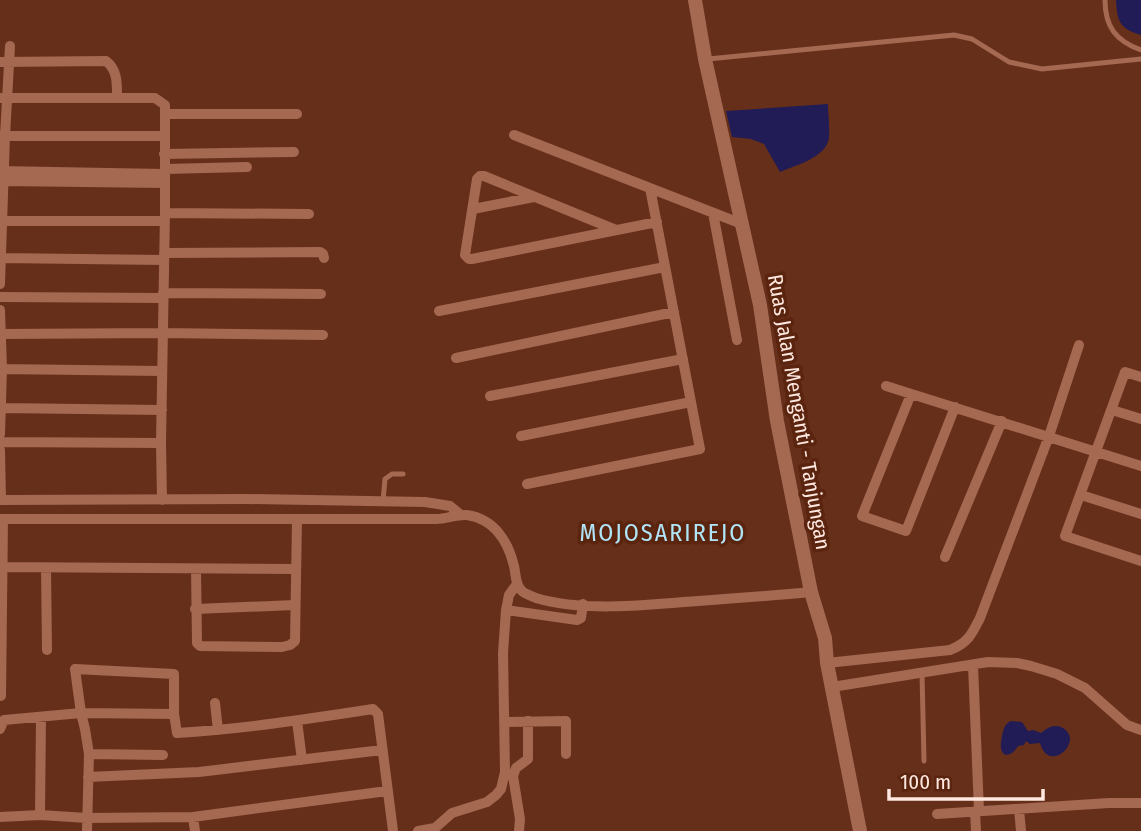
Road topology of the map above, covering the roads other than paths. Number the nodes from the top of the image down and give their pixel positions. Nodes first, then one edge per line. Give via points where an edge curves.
1 (695, 0) edge
2 (1105, 0) edge
3 (10, 46) dead end
4 (1141, 50) edge
5 (705, 59) junction
6 (1141, 59) edge
7 (5, 62) edge
8 (117, 98) junction
9 (4, 99) edge
10 (165, 114) junction
11 (297, 114) dead end
12 (514, 135) dead end
13 (3, 136) edge
14 (164, 136) junction
15 (294, 152) dead end
16 (164, 154) junction
17 (247, 167) dead end
18 (165, 175) junction
19 (2, 176) edge
20 (650, 188) junction
21 (534, 197) junction
22 (472, 209) junction
23 (713, 213) junction
24 (309, 214) dead end
25 (165, 217) junction
26 (2, 221) edge
27 (657, 222) junction
28 (742, 224) junction
29 (615, 229) junction
30 (164, 256) junction
31 (1, 258) edge
32 (324, 258) dead end
33 (665, 267) junction
34 (0, 284) edge
35 (321, 294) dead end
36 (163, 296) junction
37 (0, 297) edge
38 (0, 310) edge
39 (439, 311) dead end
40 (674, 312) junction
41 (1, 334) edge
42 (163, 334) junction
43 (323, 335) dead end
44 (737, 340) dead end
45 (1079, 345) dead end
46 (456, 358) dead end
47 (683, 359) junction
48 (1, 369) edge
49 (162, 371) junction
50 (1141, 377) edge
51 (886, 386) dead end
52 (911, 394) junction
53 (490, 396) dead end
54 (691, 402) junction
55 (955, 407) junction
56 (0, 408) edge
57 (162, 410) junction
58 (1112, 410) junction
59 (1141, 419) edge
60 (1002, 421) junction
61 (0, 434) edge
62 (521, 436) dead end
63 (1049, 436) junction
64 (0, 442) edge
65 (161, 443) junction
66 (0, 450) edge
67 (1097, 452) junction
68 (1141, 466) edge
69 (403, 474) dead end
70 (527, 484) dead end
71 (1081, 495) junction
72 (1, 500) edge
73 (139, 500) junction
74 (162, 500) junction
75 (285, 500) junction
76 (383, 501) junction
77 (1141, 513) edge
78 (461, 515) junction
79 (1, 519) edge
80 (139, 519) junction
81 (285, 519) junction
82 (297, 519) junction
83 (946, 557) dead end
84 (1141, 561) edge
85 (1, 567) edge
86 (46, 568) junction
87 (195, 569) junction
88 (296, 569) junction
89 (517, 584) junction
90 (811, 592) junction
91 (583, 604) junction
92 (295, 605) junction
93 (195, 609) junction
94 (506, 610) junction
95 (47, 650) dead end
96 (827, 663) junction
97 (973, 665) junction
98 (922, 673) junction
99 (832, 687) junction
100 (1, 696) edge
101 (215, 702) dead end
102 (81, 713) junction
103 (174, 714) junction
104 (41, 717) junction
105 (297, 721) junction
106 (528, 721) junction
107 (504, 722) junction
108 (0, 729) edge
109 (218, 730) junction
110 (1141, 730) edge
111 (382, 750) junction
112 (89, 754) junction
113 (566, 754) dead end
114 (163, 755) dead end
115 (302, 760) junction
116 (924, 761) dead end
117 (88, 777) junction
118 (501, 789) junction
119 (387, 790) junction
120 (516, 793) junction
121 (1141, 803) edge
122 (1019, 809) junction
123 (977, 811) junction
124 (937, 814) dead end
125 (40, 815) junction
126 (0, 817) edge
127 (194, 817) junction
128 (87, 818) junction
129 (435, 828) junction
130 (87, 831) edge
131 (195, 831) edge
132 (393, 831) edge
133 (418, 831) edge
134 (448, 831) edge
135 (519, 831) edge
136 (860, 831) edge
137 (976, 831) edge
138 (1021, 831) edge

1 - 5 main road, Ruas Jalan Menganti - Tanjungan
2 - 4 lane via 1114,34
3 - 7 street
5 - 6 lane via 954,35 972,39 1009,62 1042,69
5 - 28 main road, Ruas Jalan Menganti - Tanjungan
7 - 8 street via 106,61 113,67
7 - 9 street
8 - 9 street
8 - 10 street via 155,98 166,105
9 - 13 street
10 - 11 street
10 - 14 street
12 - 20 street
13 - 14 street
13 - 19 street
14 - 16 street
15 - 16 street
16 - 18 street
17 - 18 street
18 - 19 street
18 - 25 street
19 - 26 street
20 - 23 street
20 - 27 street
21 - 22 street
21 - 22 street via 480,176
21 - 29 street
22 - 29 street via 465,250 469,259
23 - 28 street
23 - 44 street
24 - 25 street
25 - 26 street
25 - 30 street
26 - 31 street
27 - 29 street
27 - 33 street
28 - 90 main road, Ruas Jalan Menganti - Tanjungan
30 - 31 street
30 - 32 street via 320,252
30 - 36 street
31 - 34 street
33 - 39 street
33 - 40 street
35 - 36 street
36 - 37 street
36 - 42 street
38 - 41 street
40 - 46 street
40 - 47 street
41 - 42 street
41 - 48 street
42 - 43 street
42 - 49 street
45 - 63 street
47 - 53 street
47 - 54 street
48 - 49 street
48 - 56 street
49 - 57 street
50 - 58 street via 1125,372
51 - 52 street
52 - 55 street
52 - 55 street via 862,516 906,531
54 - 62 street
54 - 70 street via 700,449
55 - 60 street
56 - 57 street
56 - 61 street
57 - 65 street
58 - 59 street
58 - 67 street
60 - 63 street
60 - 83 street
63 - 67 street
63 - 96 street via 980,618 967,640 950,650
64 - 65 street
65 - 74 street
66 - 72 street
67 - 68 street
67 - 71 street
69 - 76 lane via 385,479
71 - 77 street
71 - 84 street via 1065,536
72 - 73 street
73 - 74 street
73 - 80 street
74 - 75 street
75 - 76 street
75 - 81 street
76 - 78 street via 450,506
78 - 82 street via 449,519
78 - 89 street via 479,518 500,533
79 - 80 street
79 - 85 street
80 - 81 street
81 - 82 street
82 - 88 street
85 - 86 street
85 - 100 street
86 - 87 street
86 - 95 street
87 - 88 street
87 - 93 street
88 - 92 street
89 - 91 street via 522,592 536,597
89 - 94 street
90 - 91 street via 633,606
90 - 96 main road, Ruas Jalan Menganti - Tanjungan via 825,638
91 - 94 street via 577,620
92 - 93 street
92 - 93 street via 295,641 282,647 200,646 195,638
94 - 107 street
96 - 99 main road, Ruas Jalan Menganti - Tanjungan
97 - 98 street
97 - 110 street via 1017,663 1057,674 1085,688 1127,725
97 - 123 street
98 - 99 street
98 - 116 lane
99 - 136 main road, Ruas Jalan Menganti - Tanjungan
101 - 109 street
102 - 103 street
102 - 103 street via 75,669 174,674
102 - 104 street
102 - 112 street
103 - 109 street via 177,733
104 - 108 street via 4,720
104 - 125 street
105 - 109 street
105 - 111 street via 373,709 378,714
105 - 115 street
106 - 107 street
106 - 113 street via 566,721
106 - 120 street via 528,759 513,776
107 - 118 street
111 - 115 street
111 - 119 street
112 - 114 street
112 - 117 street
115 - 117 street via 199,772
117 - 128 street
118 - 120 street
118 - 129 street via 487,802 452,813
119 - 127 street
119 - 132 street
120 - 135 street
121 - 122 street
122 - 123 street
122 - 138 street
123 - 124 street
123 - 137 street
125 - 126 street
125 - 128 street
127 - 128 street
127 - 131 street
128 - 130 street
129 - 133 street
129 - 134 street

